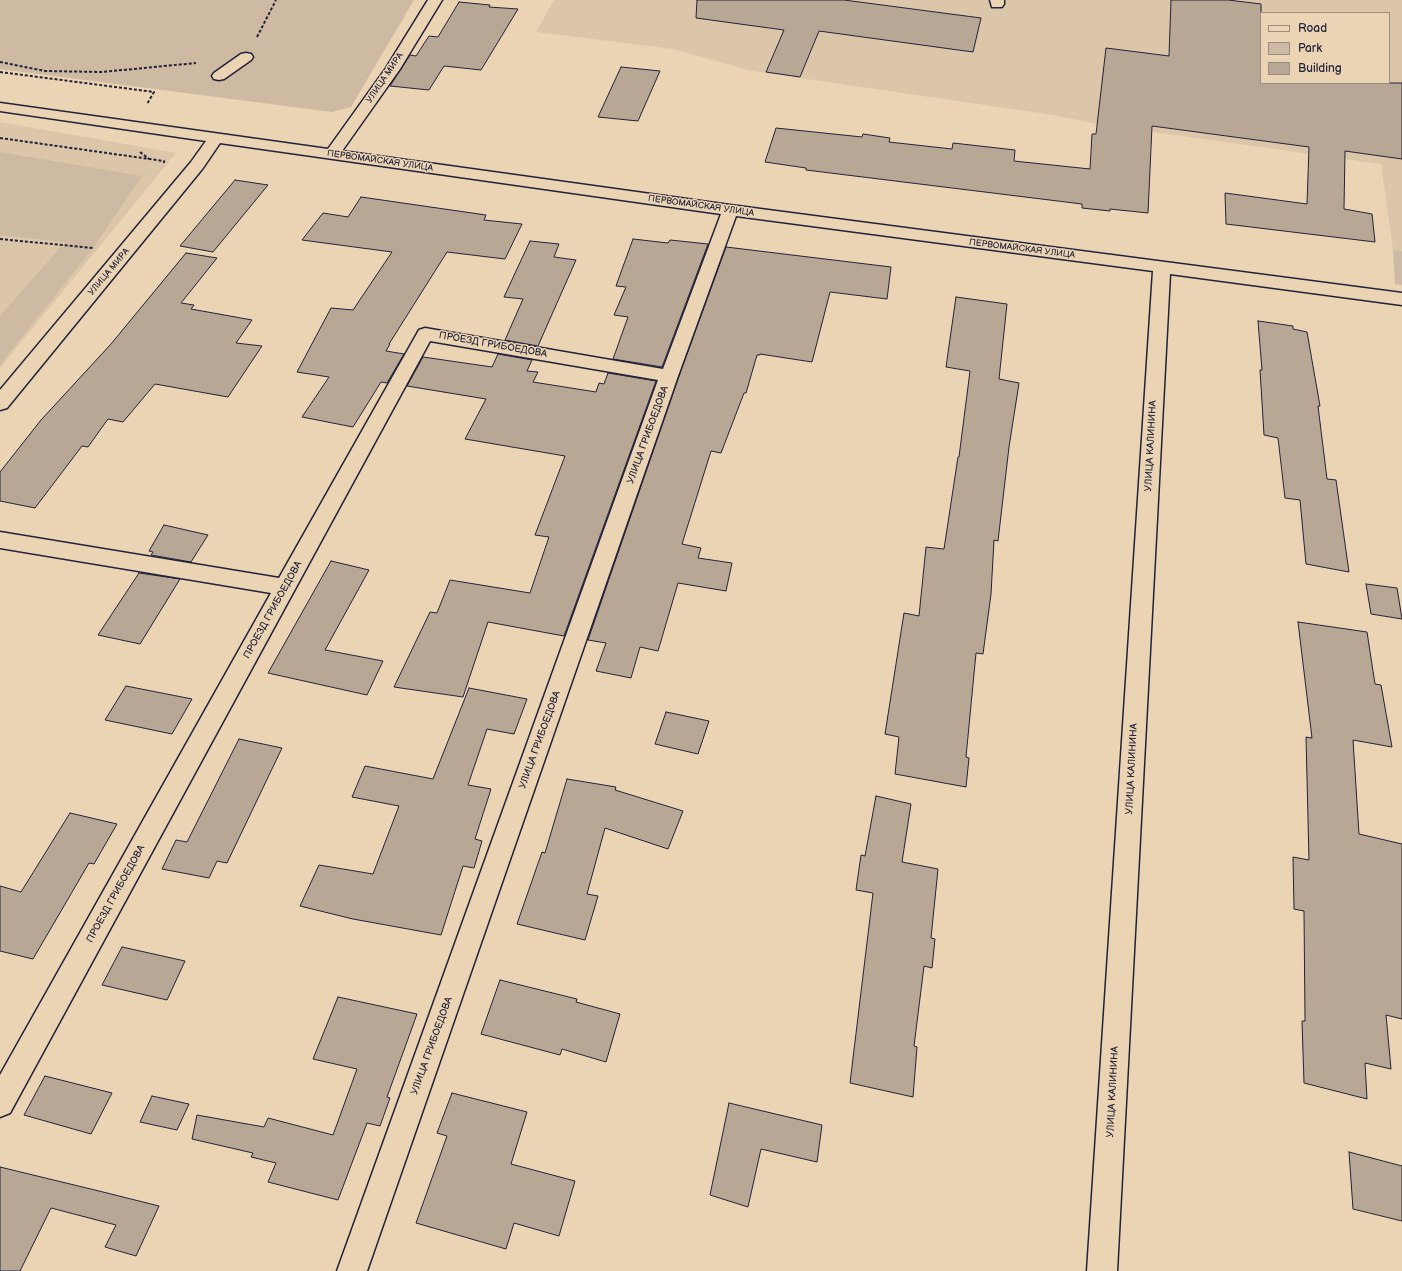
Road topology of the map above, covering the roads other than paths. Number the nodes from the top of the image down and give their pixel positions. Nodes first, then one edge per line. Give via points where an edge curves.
1 (435, 0) edge
2 (246, 57) road end
3 (219, 76) dead end
4 (0, 107) edge
5 (215, 138) junction
6 (332, 154) junction
7 (730, 210) junction
8 (1162, 267) junction
9 (1402, 299) edge
10 (670, 376) junction
11 (0, 404) edge
12 (0, 540) edge
13 (285, 587) junction
14 (0, 1103) edge
15 (352, 1271) edge
16 (1102, 1271) edge

1 - 6 street, УЛИЦА МИРА via 393,69
2 - 3 street
4 - 5 street, ПЕРВОМАЙСКАЯ УЛИЦА
5 - 6 street, ПЕРВОМАЙСКАЯ УЛИЦА
5 - 11 street, УЛИЦА МИРА via 197,165
6 - 7 street, ПЕРВОМАЙСКАЯ УЛИЦА
7 - 8 street, ПЕРВОМАЙСКАЯ УЛИЦА
7 - 10 street, УЛИЦА ГРИБОЕДОВА
8 - 9 street, ПЕРВОМАЙСКАЯ УЛИЦА
8 - 16 street, УЛИЦА КАЛИНИНА
10 - 13 street, ПРОЕЗД ГРИБОЕДОВА via 425,334
10 - 15 street, УЛИЦА ГРИБОЕДОВА
12 - 13 street
13 - 14 street, ПРОЕЗД ГРИБОЕДОВА

